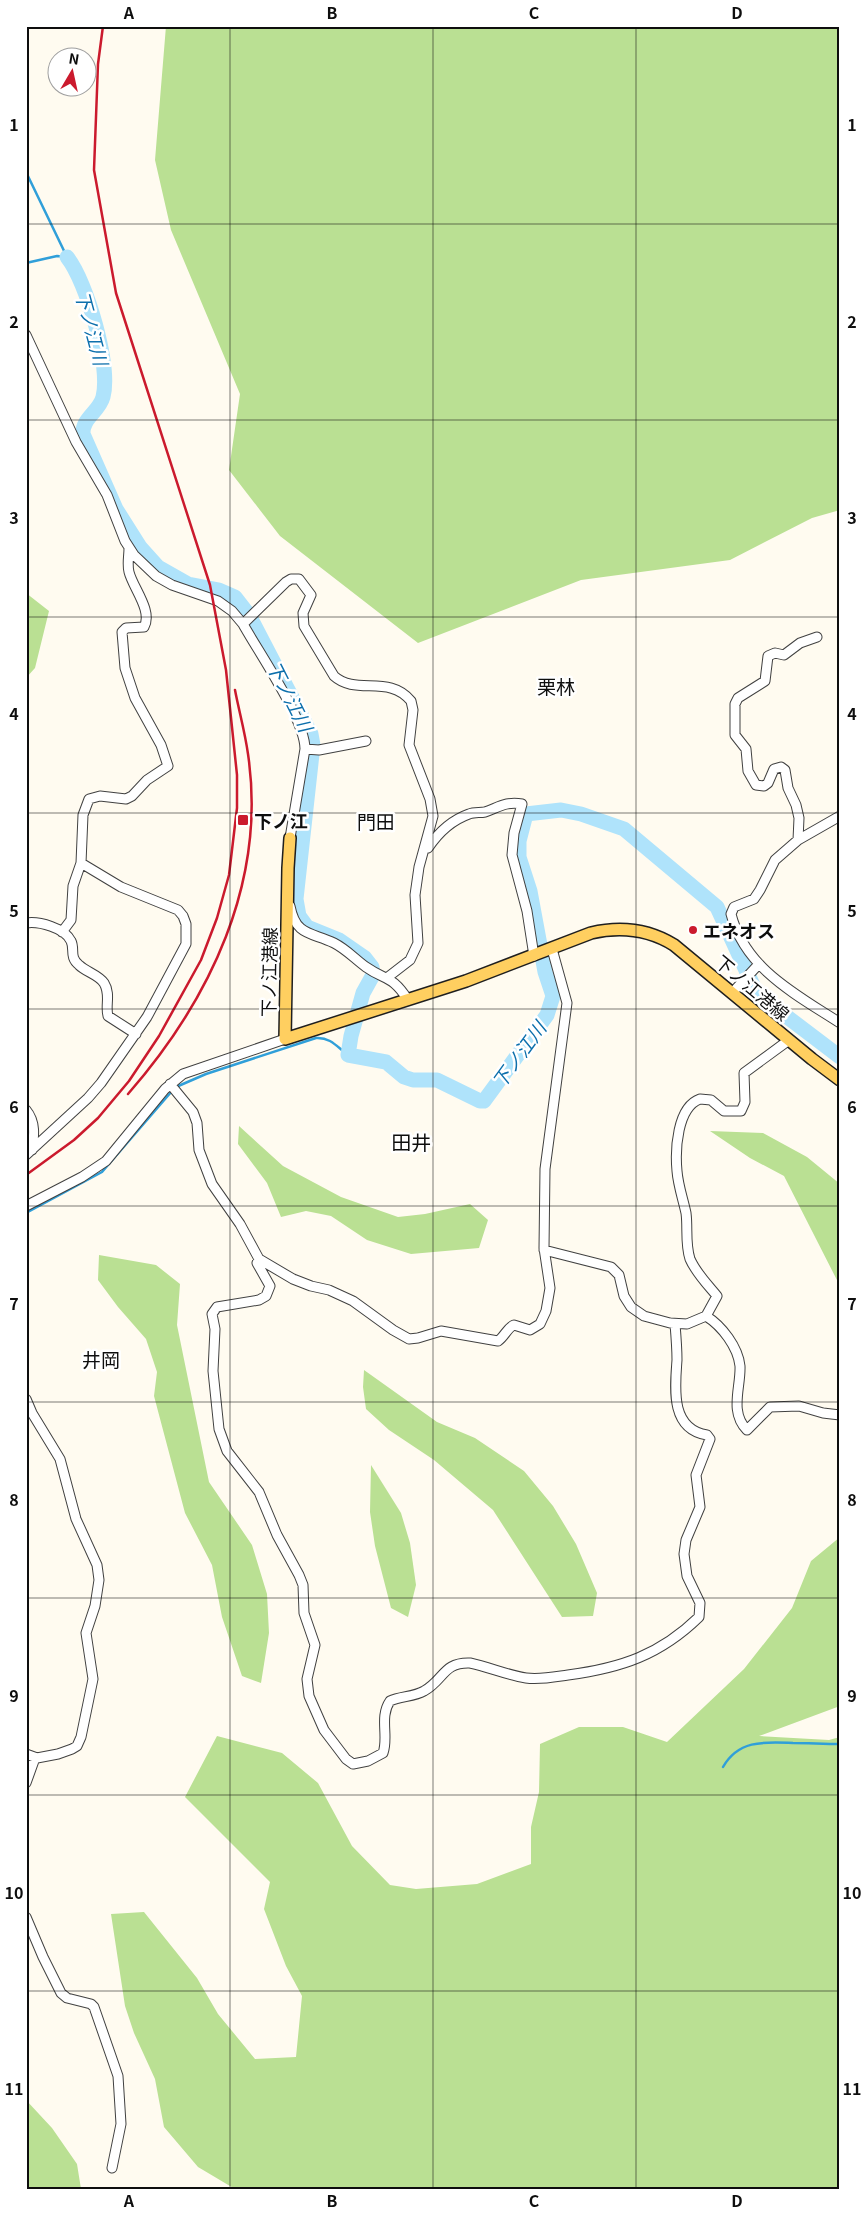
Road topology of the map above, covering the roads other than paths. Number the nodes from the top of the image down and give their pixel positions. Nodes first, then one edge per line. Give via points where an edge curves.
1 (26, 335) edge
2 (129, 548) junction
3 (244, 623) junction
4 (817, 638) dead end
5 (366, 741) dead end
6 (310, 750) junction
7 (840, 816) edge
8 (290, 838) joint
9 (798, 840) junction
10 (422, 856) junction
11 (81, 863) junction
12 (287, 895) junction
13 (26, 923) edge
14 (62, 932) junction
15 (552, 949) junction
16 (535, 956) junction
17 (757, 966) junction
18 (388, 977) junction
19 (732, 993) junction
20 (408, 1000) junction
21 (840, 1023) edge
22 (136, 1034) junction
23 (285, 1039) junction
24 (789, 1040) junction
25 (840, 1080) edge
26 (172, 1088) junction
27 (26, 1110) edge
28 (29, 1152) edge
29 (26, 1206) edge
30 (544, 1250) junction
31 (259, 1259) junction
32 (706, 1316) junction
33 (675, 1324) junction
34 (26, 1399) edge
35 (840, 1415) edge
36 (30, 1756) edge
37 (26, 1784) edge
38 (26, 1917) edge
39 (112, 2168) dead end

1 - 2 street via 76,442 107,496
2 - 3 street via 156,576 218,601
2 - 11 street via 129,573 146,620 142,628 126,628 122,632 125,668 140,710 161,746 168,766 126,799 100,796 89,799 83,815
3 - 6 street via 296,717
3 - 10 street via 286,582 300,579 311,595 303,613 304,626 334,676 358,685 391,687 411,701 409,745 432,810 431,828
4 - 9 street via 800,643 784,655 768,656 765,681 738,698 735,704 735,735 746,749 748,770 756,785 768,783 774,769 781,767 785,770 799,818
5 - 6 street
6 - 8 street
7 - 9 street
8 - 12 main road, 下ノ江港線
9 - 17 street via 775,860 754,899 736,905 731,912 745,947
10 - 16 street via 439,834 458,819 504,803 522,804 512,855
10 - 18 street via 415,896 418,944 410,960
11 - 14 street via 73,886 71,920
11 - 22 street via 121,887 175,907 185,920 184,951
12 - 18 street via 291,913 302,930 336,944 372,970
12 - 23 main road, 下ノ江港線
13 - 14 street via 41,924
14 - 22 street via 71,940 76,963 104,982 108,1016
15 - 16 main road, 下ノ江港線
15 - 19 main road, 下ノ江港線 via 607,930 645,932 674,945
15 - 30 street via 566,1003 545,1169
16 - 20 main road
17 - 19 street
17 - 21 street
18 - 20 street
19 - 24 main road, 下ノ江港線
20 - 23 main road, 下ノ江港線
22 - 28 street via 92,1093
23 - 26 street via 183,1074
24 - 25 main road, 下ノ江港線
24 - 32 street via 744,1073 745,1102 742,1111 724,1111 711,1100 700,1099 689,1107 681,1122 677,1172 686,1212 690,1258 718,1296
26 - 29 street via 106,1161
26 - 31 street via 195,1117 199,1150 212,1184
27 - 28 street via 34,1129
30 - 31 street via 550,1288 540,1324 530,1330 514,1325 509,1327 498,1341 441,1331 409,1338 353,1301 293,1279
30 - 33 street via 611,1267 619,1275 624,1296 631,1307 644,1316
31 - 33 street via 259,1268 270,1286 266,1296 223,1305 213,1311 216,1338 213,1371 219,1429 227,1451 259,1492 299,1575 303,1585 304,1613 315,1645 307,1679 308,1696 324,1730 346,1759 354,1764 383,1754 385,1713 390,1701 424,1691 450,1666 470,1663 528,1678 584,1673 631,1662 681,1634 699,1617 700,1603 687,1576 684,1554 686,1540 700,1507 696,1476 710,1439 686,1424 676,1402
32 - 33 street via 687,1324
32 - 35 street via 716,1322 737,1354 740,1368 737,1410 747,1430 770,1407 799,1406
34 - 36 street via 60,1459 76,1519 100,1580 86,1633 93,1679 82,1737 72,1749
36 - 37 street
38 - 39 street via 61,1993 94,2007 112,2055 118,2076 121,2124

